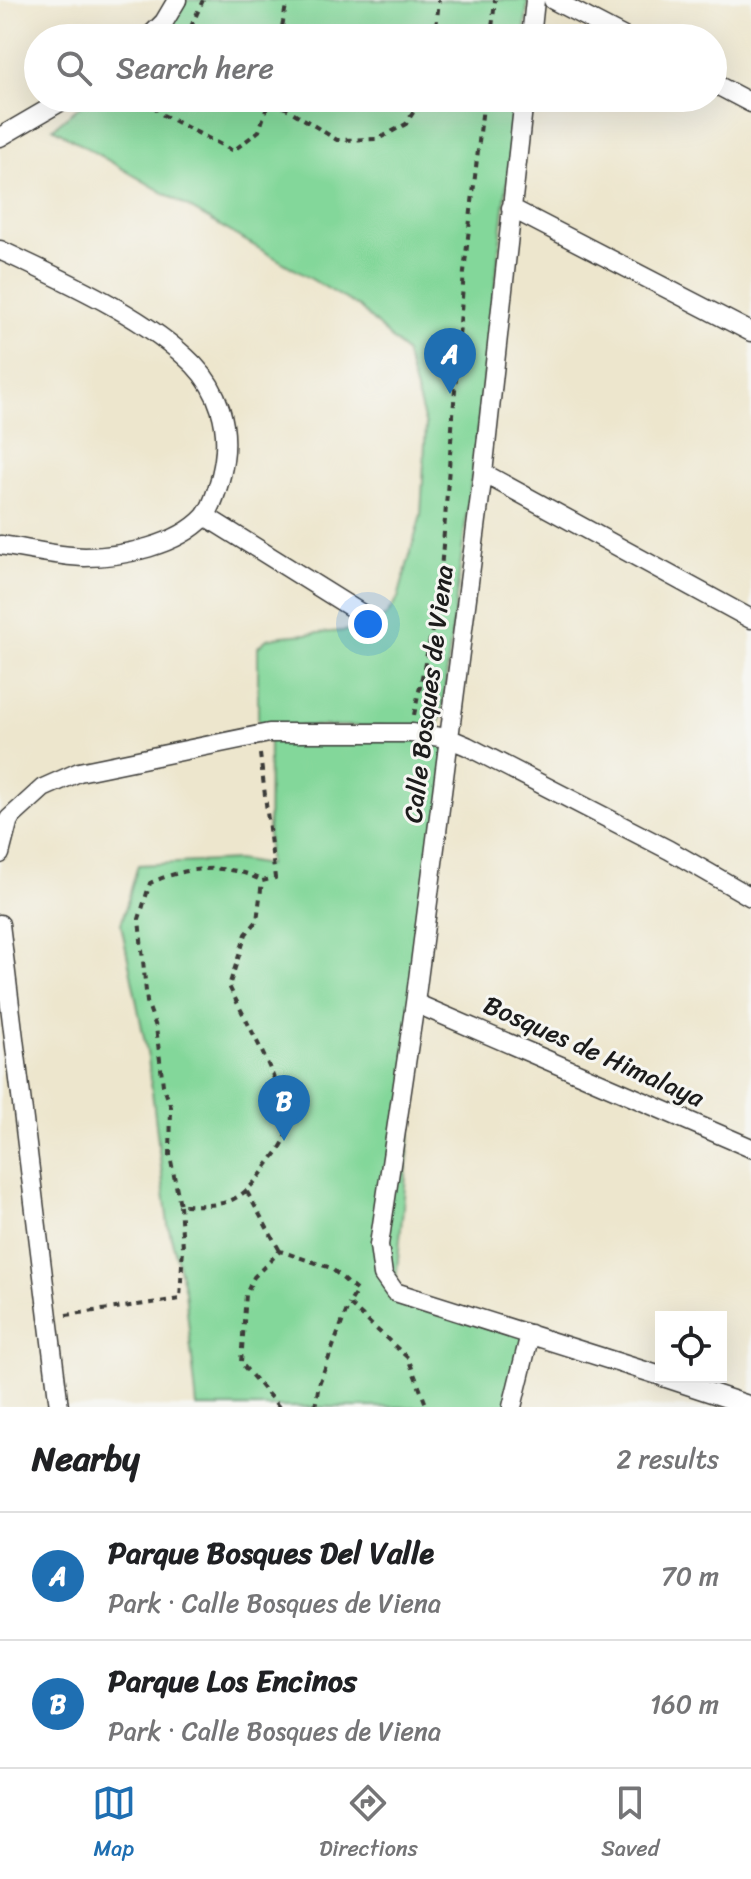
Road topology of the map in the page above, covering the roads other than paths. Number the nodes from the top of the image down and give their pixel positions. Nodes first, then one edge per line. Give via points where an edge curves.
1 (177, 0) edge
2 (535, 0) edge
3 (553, 0) edge
4 (162, 24) edge
5 (532, 24) edge
6 (599, 24) edge
7 (727, 90) edge
8 (751, 103) edge
9 (43, 112) edge
10 (522, 112) edge
11 (0, 137) edge
12 (511, 208) junction
13 (0, 250) edge
14 (751, 332) edge
15 (483, 473) junction
16 (205, 516) junction
17 (0, 545) edge
18 (362, 614) dead end
19 (751, 619) edge
20 (448, 738) junction
21 (4, 817) edge
22 (0, 854) edge
23 (751, 897) edge
24 (0, 924) edge
25 (415, 1003) junction
26 (751, 1148) edge
27 (530, 1334) junction
28 (655, 1375) edge
29 (680, 1383) edge
30 (751, 1406) edge
31 (59, 1407) edge
32 (512, 1407) edge

1 - 4 street
2 - 5 street
3 - 6 street
7 - 8 street
9 - 11 street
10 - 12 street, Calle Bosques de Viena
12 - 14 street
12 - 15 street, Calle Bosques de Viena
13 - 16 street via 86,291 161,337 195,366 216,395 226,425 222,476
15 - 19 street
15 - 20 street, Calle Bosques de Viena
16 - 17 street via 172,538 128,554 84,557
16 - 18 street
20 - 21 street via 269,733 70,775
20 - 23 street
20 - 25 street, Calle Bosques de Viena
21 - 22 street
24 - 31 street
25 - 26 street, Bosques de Himalaya
25 - 27 street, Calle Bosques de Viena via 379,1245 383,1275 395,1292
27 - 28 street
27 - 32 street
29 - 30 street

